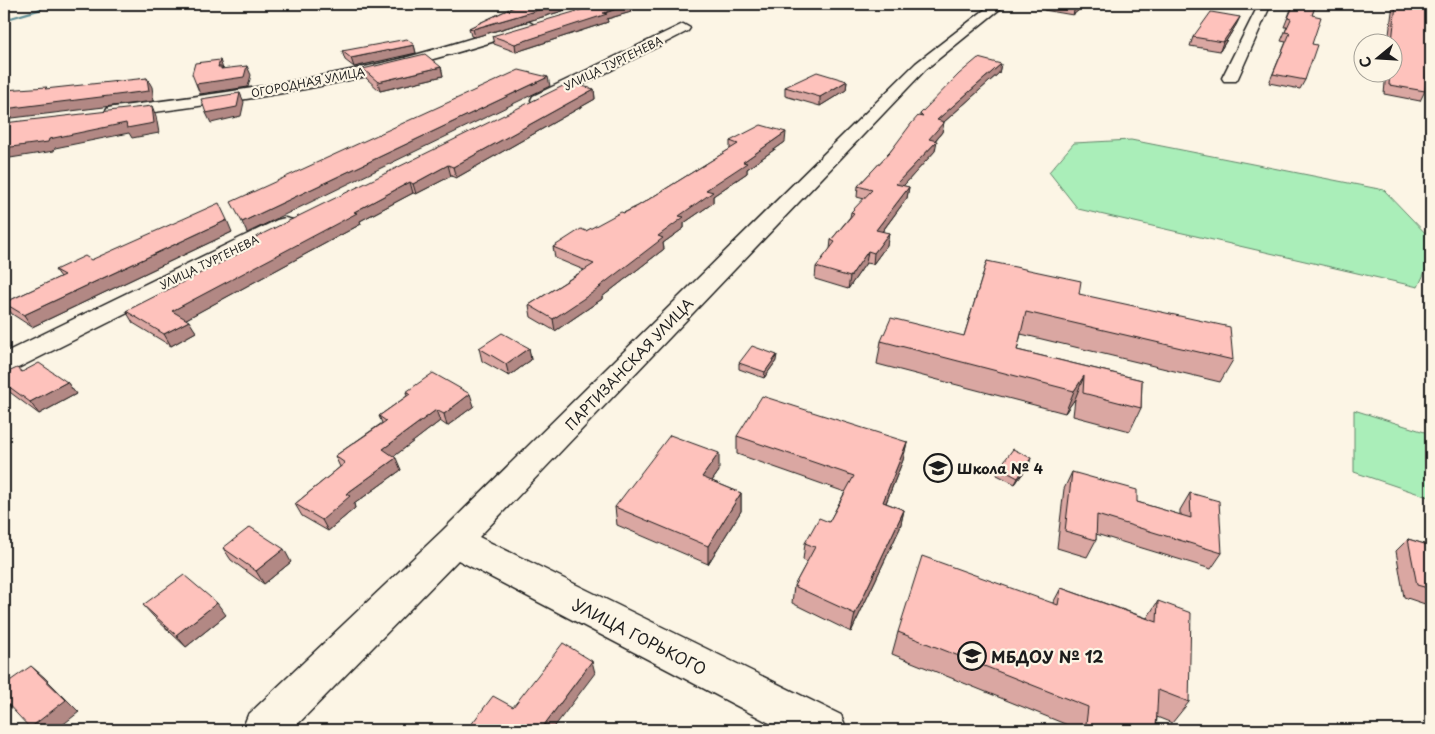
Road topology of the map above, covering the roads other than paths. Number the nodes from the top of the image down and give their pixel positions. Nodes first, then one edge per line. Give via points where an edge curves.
1 (1000, 4) edge
2 (1266, 4) edge
3 (542, 23) edge
4 (683, 28) dead end
5 (1230, 78) dead end
6 (522, 108) edge
7 (98, 114) edge
8 (299, 218) edge
9 (4, 364) edge
10 (454, 541) junction
11 (264, 730) edge
12 (826, 730) edge

1 - 10 street, ПАРТИЗАНСКАЯ УЛИЦА via 921,66
2 - 5 street
3 - 7 street, ОГОРОДНАЯ УЛИЦА via 390,66 335,78 206,101
4 - 6 street, УЛИЦА ТУРГЕНЕВА
8 - 9 street, УЛИЦА ТУРГЕНЕВА
10 - 11 street, ПАРТИЗАНСКАЯ УЛИЦА
10 - 12 street, УЛИЦА ГОРЬКОГО

